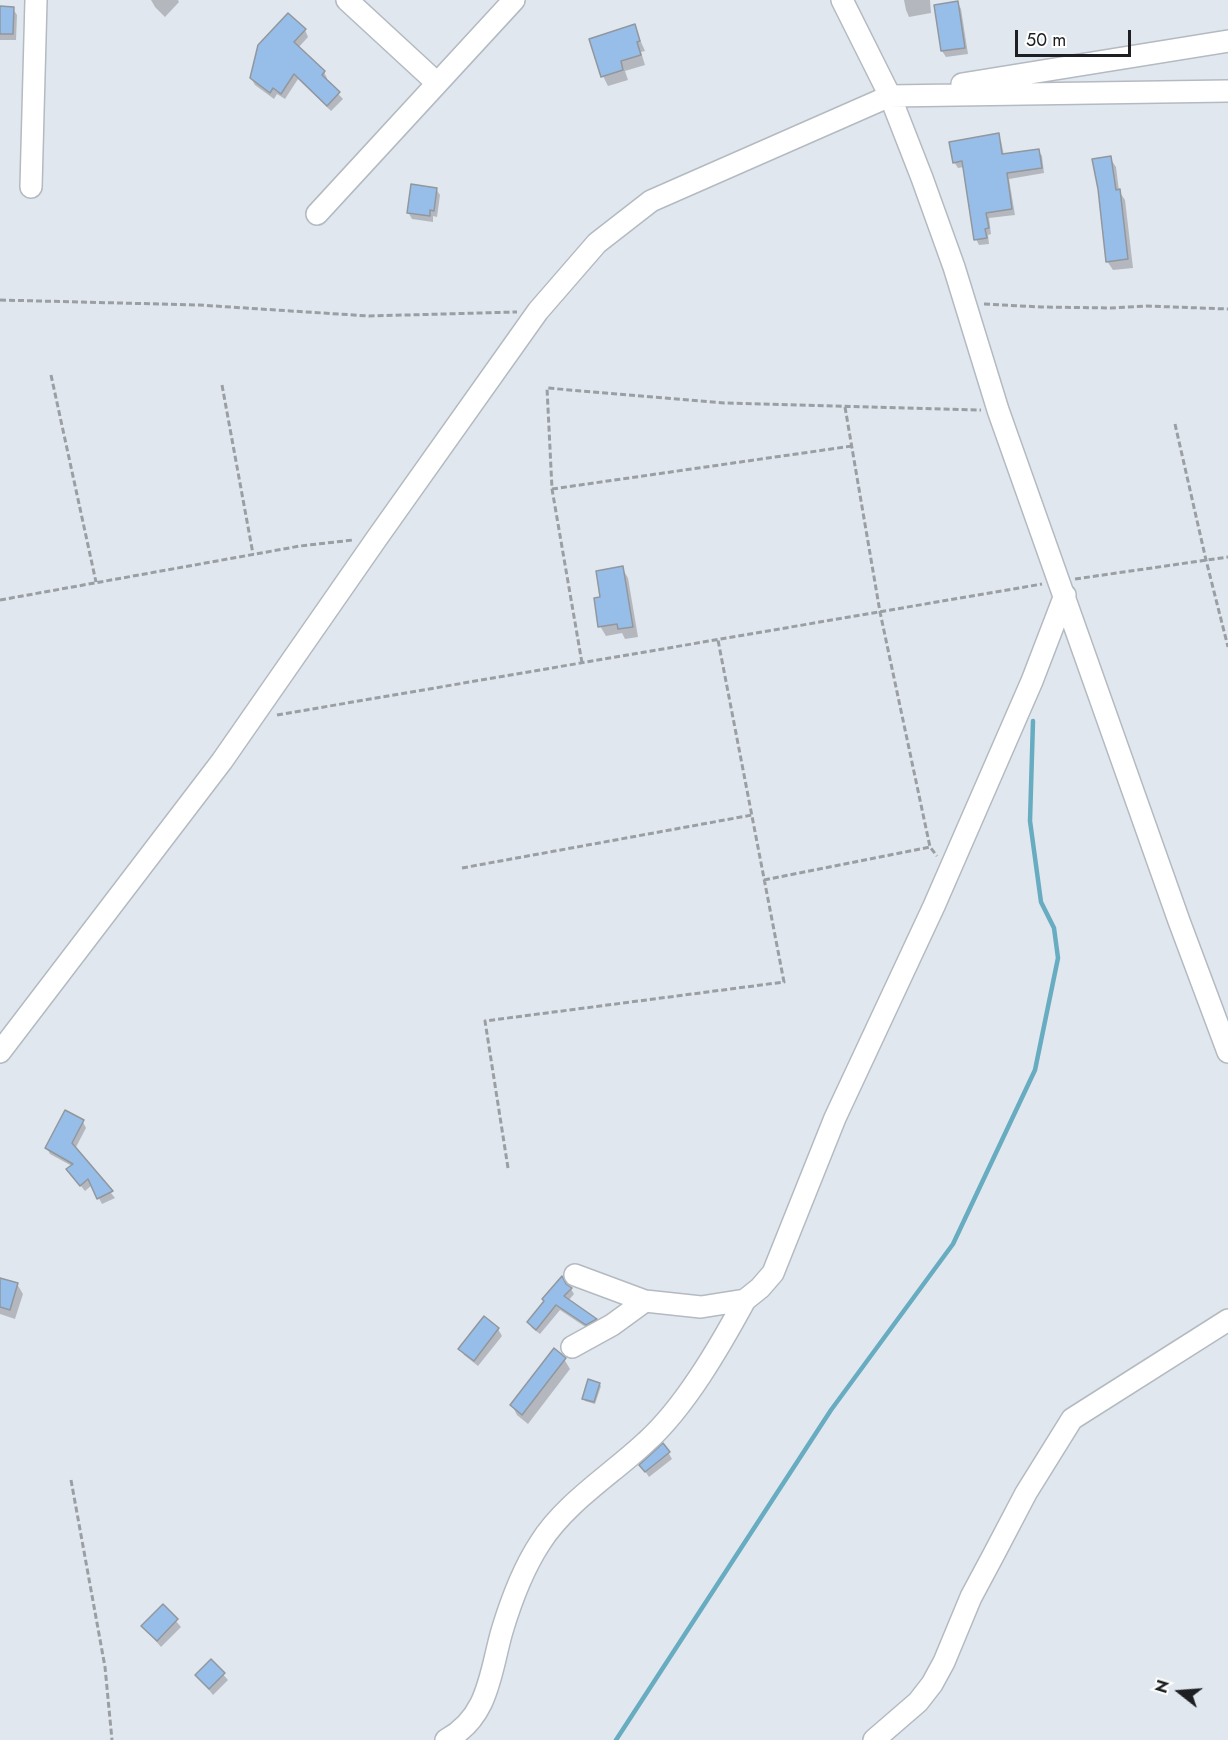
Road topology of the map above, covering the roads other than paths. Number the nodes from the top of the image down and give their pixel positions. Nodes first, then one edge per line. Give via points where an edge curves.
1 (36, 0) edge
2 (347, 0) edge
3 (514, 0) edge
4 (842, 0) edge
5 (1228, 41) edge
6 (437, 83) junction
7 (1228, 91) edge
8 (890, 96) junction
9 (31, 187) dead end
10 (317, 214) dead end
11 (1062, 588) junction
12 (0, 1052) edge
13 (1228, 1052) edge
14 (574, 1275) dead end
15 (745, 1300) junction
16 (645, 1301) junction
17 (1228, 1320) edge
18 (572, 1347) dead end
19 (446, 1740) edge
20 (874, 1740) edge

1 - 9 street
2 - 6 street
3 - 6 street
4 - 8 street
5 - 8 street
6 - 10 street
7 - 8 street
8 - 11 street via 942,234 998,410
8 - 12 street via 651,201 597,243 538,311 215,771
11 - 13 street
11 - 15 street via 1032,681 835,1118 773,1273
14 - 16 street
15 - 16 street via 701,1307
15 - 19 street via 717,1350 660,1428 578,1501 541,1542 511,1605 487,1691 476,1715
16 - 18 street
17 - 20 street via 1072,1419 980,1579 932,1684 918,1702

